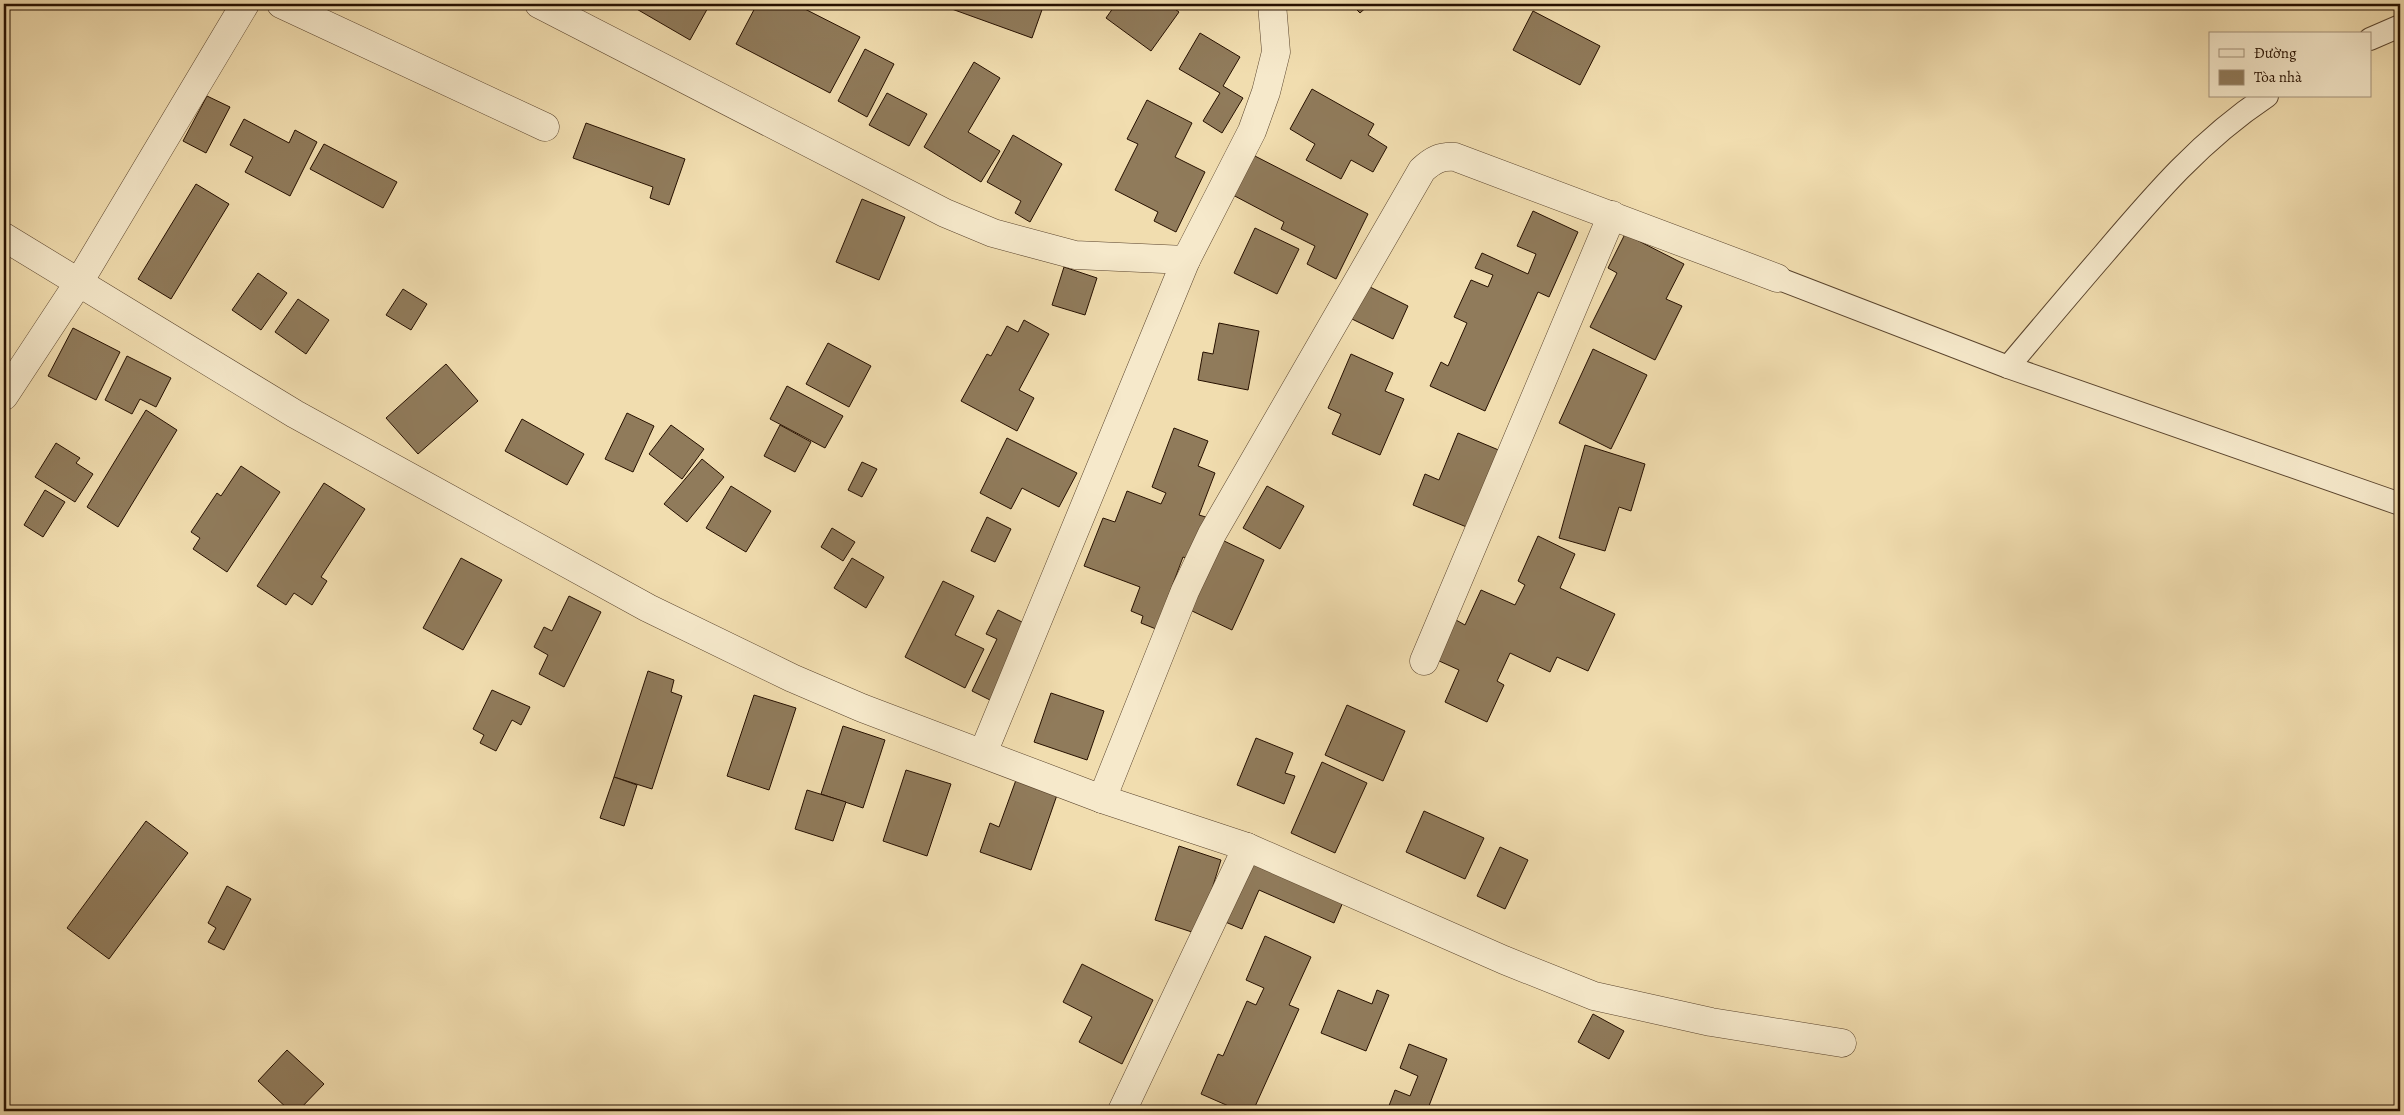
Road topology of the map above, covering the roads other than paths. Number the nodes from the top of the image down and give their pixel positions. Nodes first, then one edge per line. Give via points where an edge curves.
1 (245, 4) edge
2 (281, 4) edge
3 (539, 4) edge
4 (1272, 4) edge
5 (2400, 26) edge
6 (2372, 38) edge
7 (2264, 98) edge
8 (545, 127) dead end
9 (1612, 215) junction
10 (4, 236) edge
11 (1186, 260) junction
12 (1776, 278) joint
13 (79, 282) junction
14 (2008, 366) junction
15 (4, 396) edge
16 (2400, 504) edge
17 (1424, 661) dead end
18 (983, 753) junction
19 (1102, 799) junction
20 (1247, 847) junction
21 (1842, 1043) dead end
22 (1122, 1111) edge

1 - 13 street
2 - 8 street
3 - 11 street via 945,213 993,233 1075,255
4 - 11 street via 1276,52 1266,92 1252,131
5 - 6 lane
7 - 14 lane via 2186,160
9 - 12 street
9 - 17 street
9 - 19 street via 1455,157 1432,160 1422,170 1212,534 1185,591
10 - 13 street
11 - 18 street
12 - 14 lane
13 - 15 street
13 - 18 street via 295,414 648,608 792,678
14 - 16 lane
18 - 19 street
19 - 20 street
20 - 21 street via 1594,996 1711,1022
20 - 22 street

